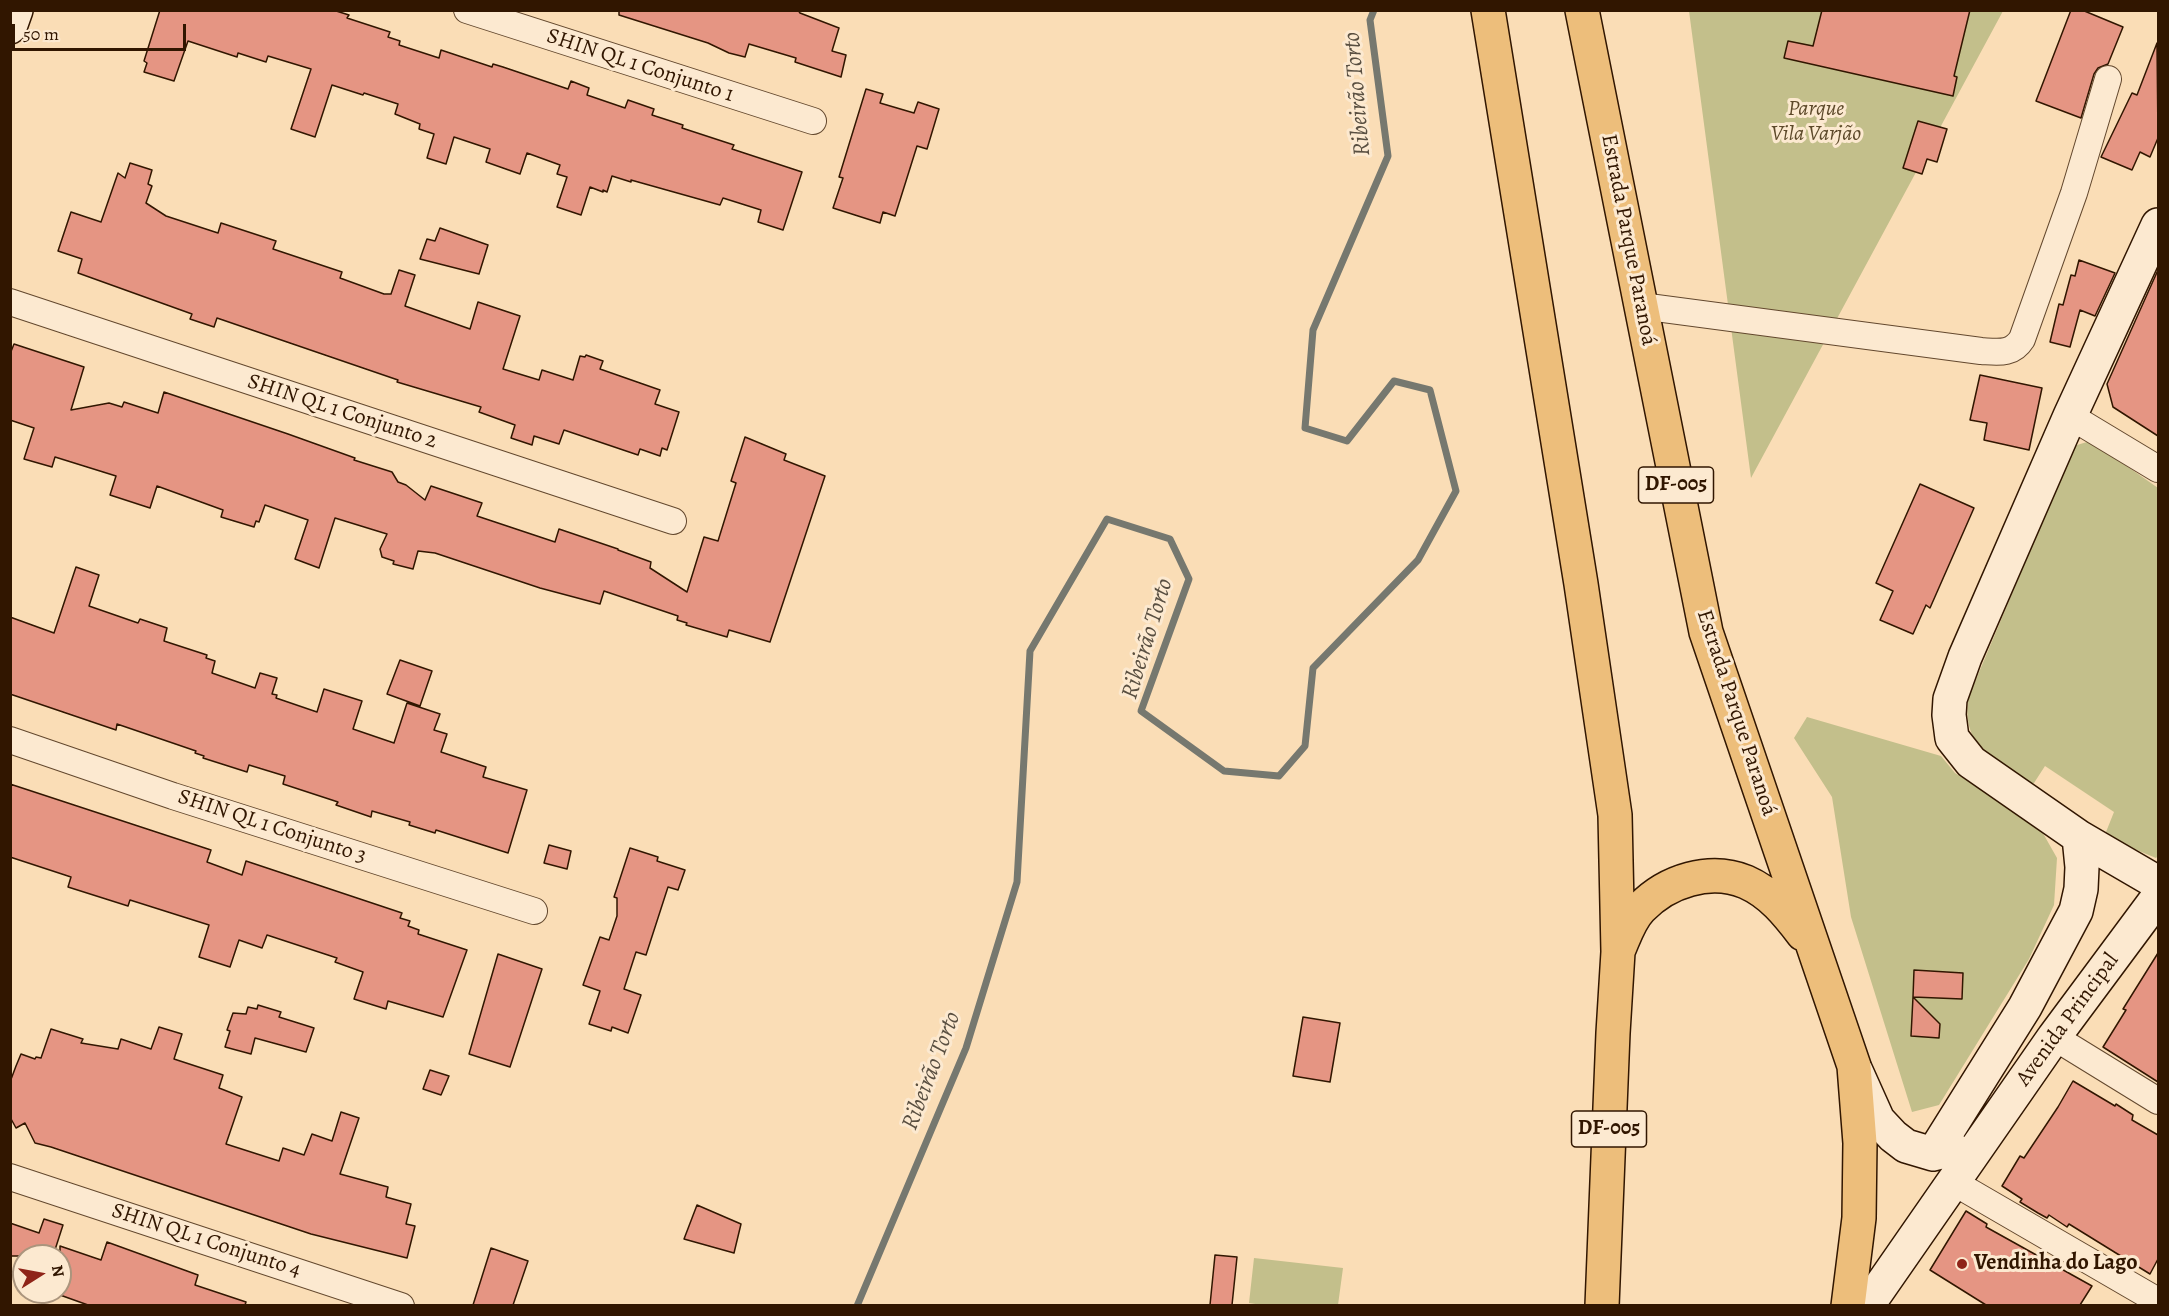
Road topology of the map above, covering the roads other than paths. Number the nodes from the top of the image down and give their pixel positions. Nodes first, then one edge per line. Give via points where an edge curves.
1 (16, 10) edge
2 (467, 10) edge
3 (1488, 10) edge
4 (1582, 10) edge
5 (10, 27) edge
6 (2108, 79) dead end
7 (813, 121) dead end
8 (2158, 225) edge
9 (10, 302) edge
10 (1641, 306) junction
11 (2070, 416) junction
12 (2158, 469) edge
13 (673, 521) dead end
14 (10, 740) edge
15 (2079, 837) junction
16 (2158, 883) edge
17 (2158, 897) edge
18 (534, 911) dead end
19 (1814, 947) junction
20 (1618, 952) junction
21 (2054, 1037) junction
22 (1854, 1066) junction
23 (2158, 1101) edge
24 (1978, 1143) junction
25 (1933, 1154) junction
26 (10, 1177) edge
27 (1953, 1182) junction
28 (2158, 1301) edge
29 (401, 1305) edge
30 (1602, 1305) edge
31 (1848, 1305) edge
32 (1867, 1305) edge

1 - 5 street
2 - 7 street, SHIN QL 1 Conjunto 1
3 - 20 main road, DF-005 via 1615,814
4 - 10 main road, Estrada Parque Paranoá / DF-005
6 - 10 street via 2074,193 2022,339 2012,350 1981,351
8 - 11 street
9 - 13 street, SHIN QL 1 Conjunto 2
10 - 19 main road, Estrada Parque Paranoá / DF-005 via 1706,632
11 - 12 street
11 - 15 street via 1959,672 1949,715 1952,738 1971,762
14 - 18 street, SHIN QL 1 Conjunto 3
15 - 16 street
15 - 25 street via 2082,867 2076,911 2025,1007
17 - 21 street, Avenida Principal
19 - 20 main road via 1783,908 1764,893 1728,876 1711,875 1683,881 1640,909
19 - 22 main road, Estrada Parque Paranoá / DF-005
20 - 30 main road, DF-005
21 - 23 street
21 - 24 street, Avenida Principal
22 - 25 street via 1878,1120 1906,1146
22 - 31 main road, Estrada Parque Paranoá / DF-005 via 1860,1143 1859,1218
24 - 25 street
24 - 27 street, Avenida Principal
26 - 29 street, SHIN QL 1 Conjunto 4
27 - 28 street
27 - 32 street, Avenida Principal

